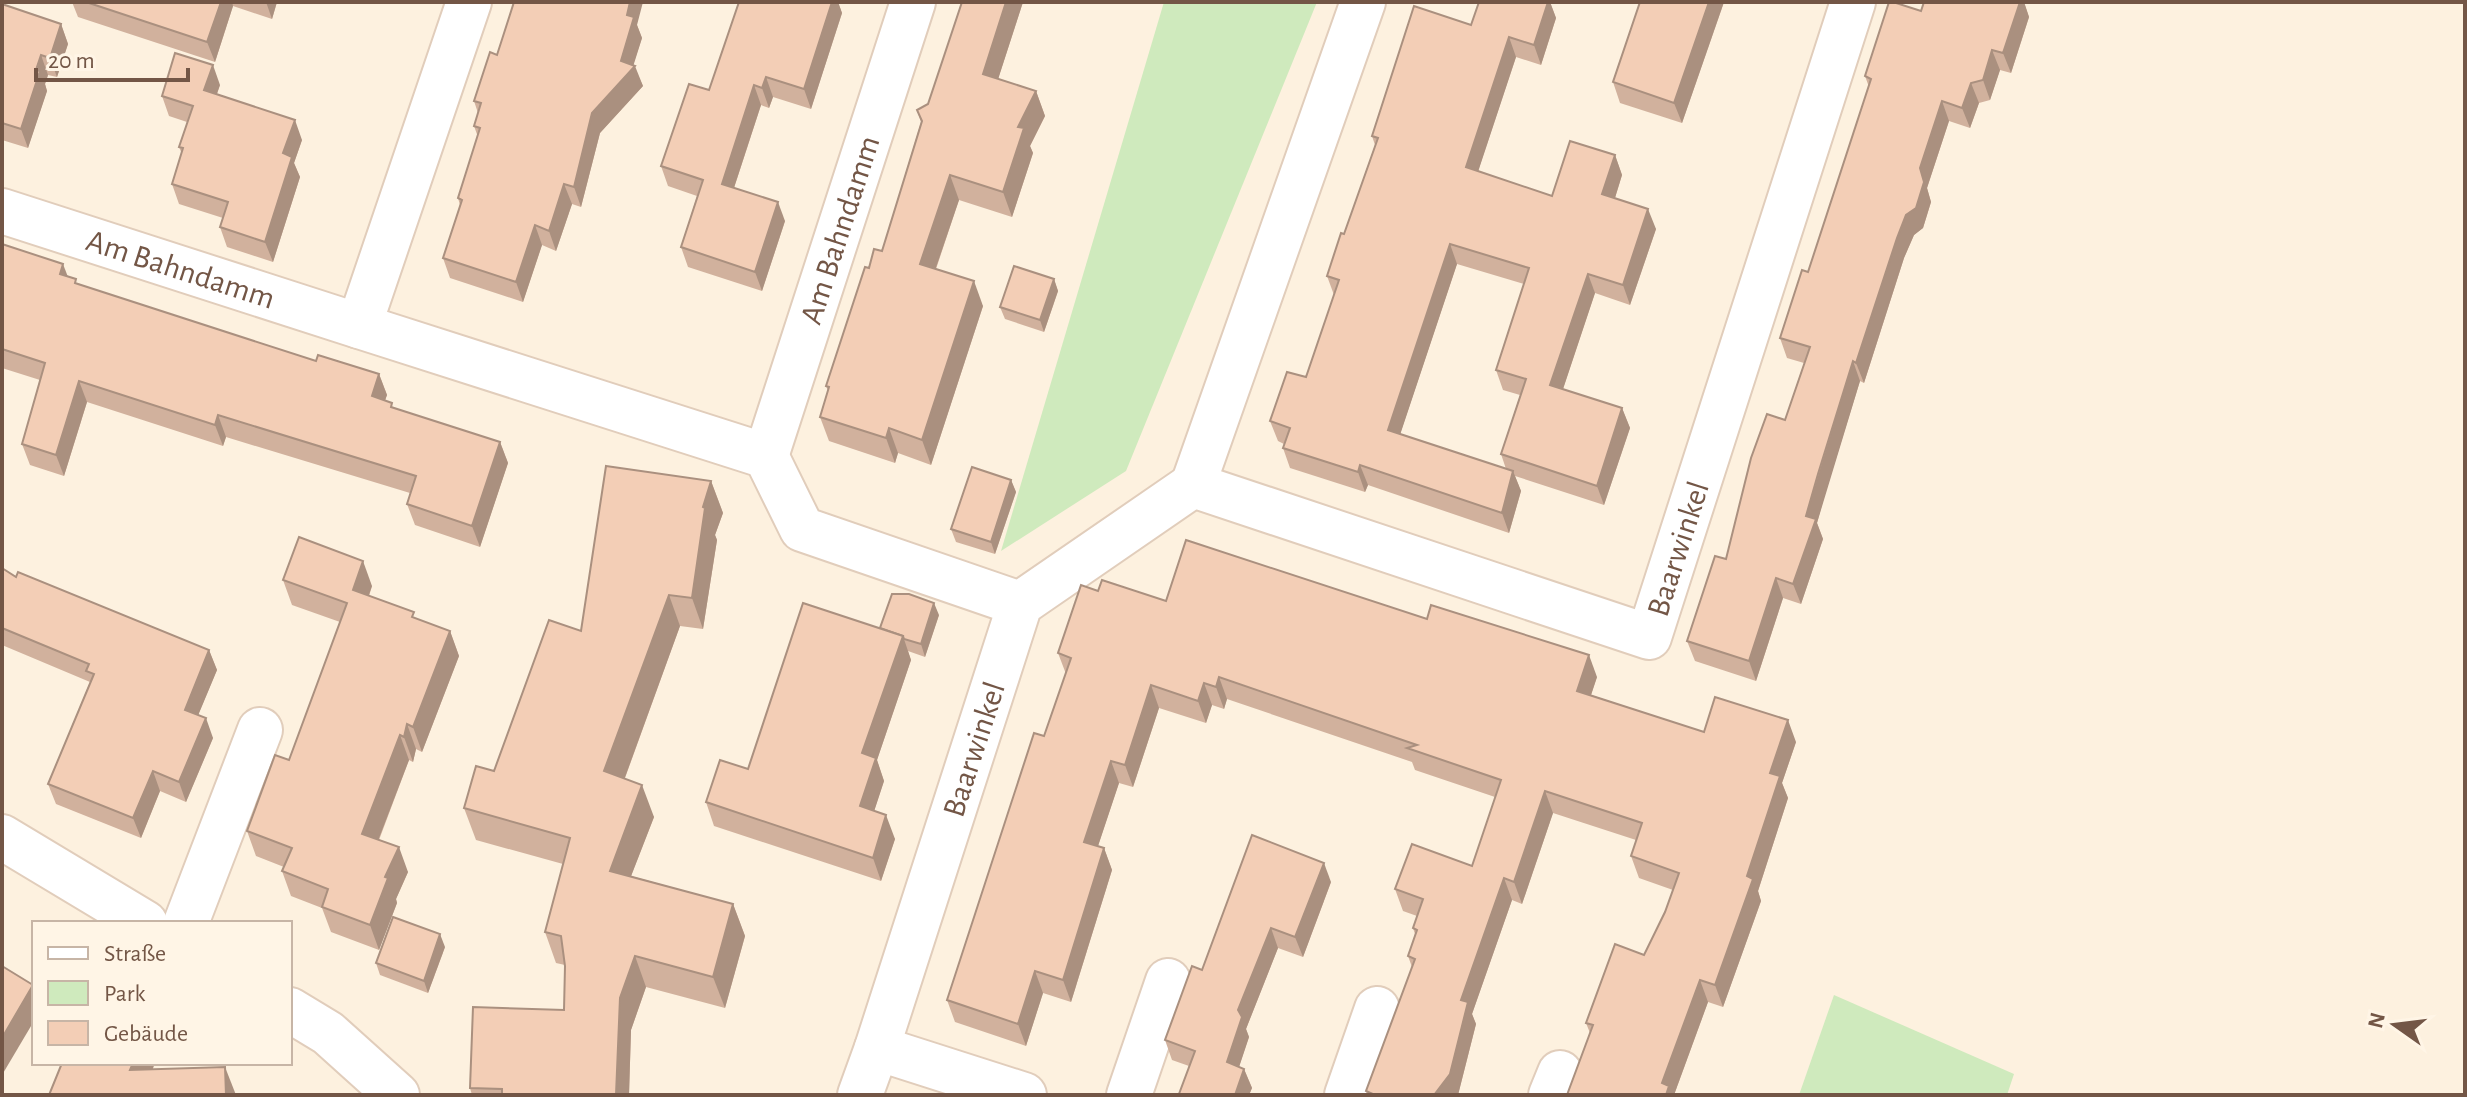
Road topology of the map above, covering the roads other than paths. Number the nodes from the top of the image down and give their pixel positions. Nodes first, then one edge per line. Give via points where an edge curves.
1 (469, 2) edge
2 (913, 2) edge
3 (1363, 2) edge
4 (1853, 2) edge
5 (2, 211) edge
6 (359, 326) junction
7 (766, 456) junction
8 (1193, 485) junction
9 (1020, 604) junction
10 (260, 730) dead end
11 (2, 837) edge
12 (142, 921) edge
13 (187, 921) edge
14 (1168, 981) dead end
15 (1377, 1009) dead end
16 (292, 1011) edge
17 (877, 1048) junction
18 (397, 1095) edge
19 (860, 1095) edge
20 (1024, 1095) edge
21 (1129, 1095) edge
22 (1347, 1095) edge

1 - 6 street
2 - 7 street, Am Bahndamm
3 - 8 street
4 - 8 street, Baarwinkel via 1649,637
5 - 6 street, Am Bahndamm
6 - 7 street, Am Bahndamm
7 - 9 street via 802,529
8 - 9 street
9 - 17 street, Baarwinkel
10 - 13 street
11 - 12 street
14 - 21 street
15 - 22 street
16 - 18 street via 328,1033
17 - 19 street, Baarwinkel
17 - 20 street

